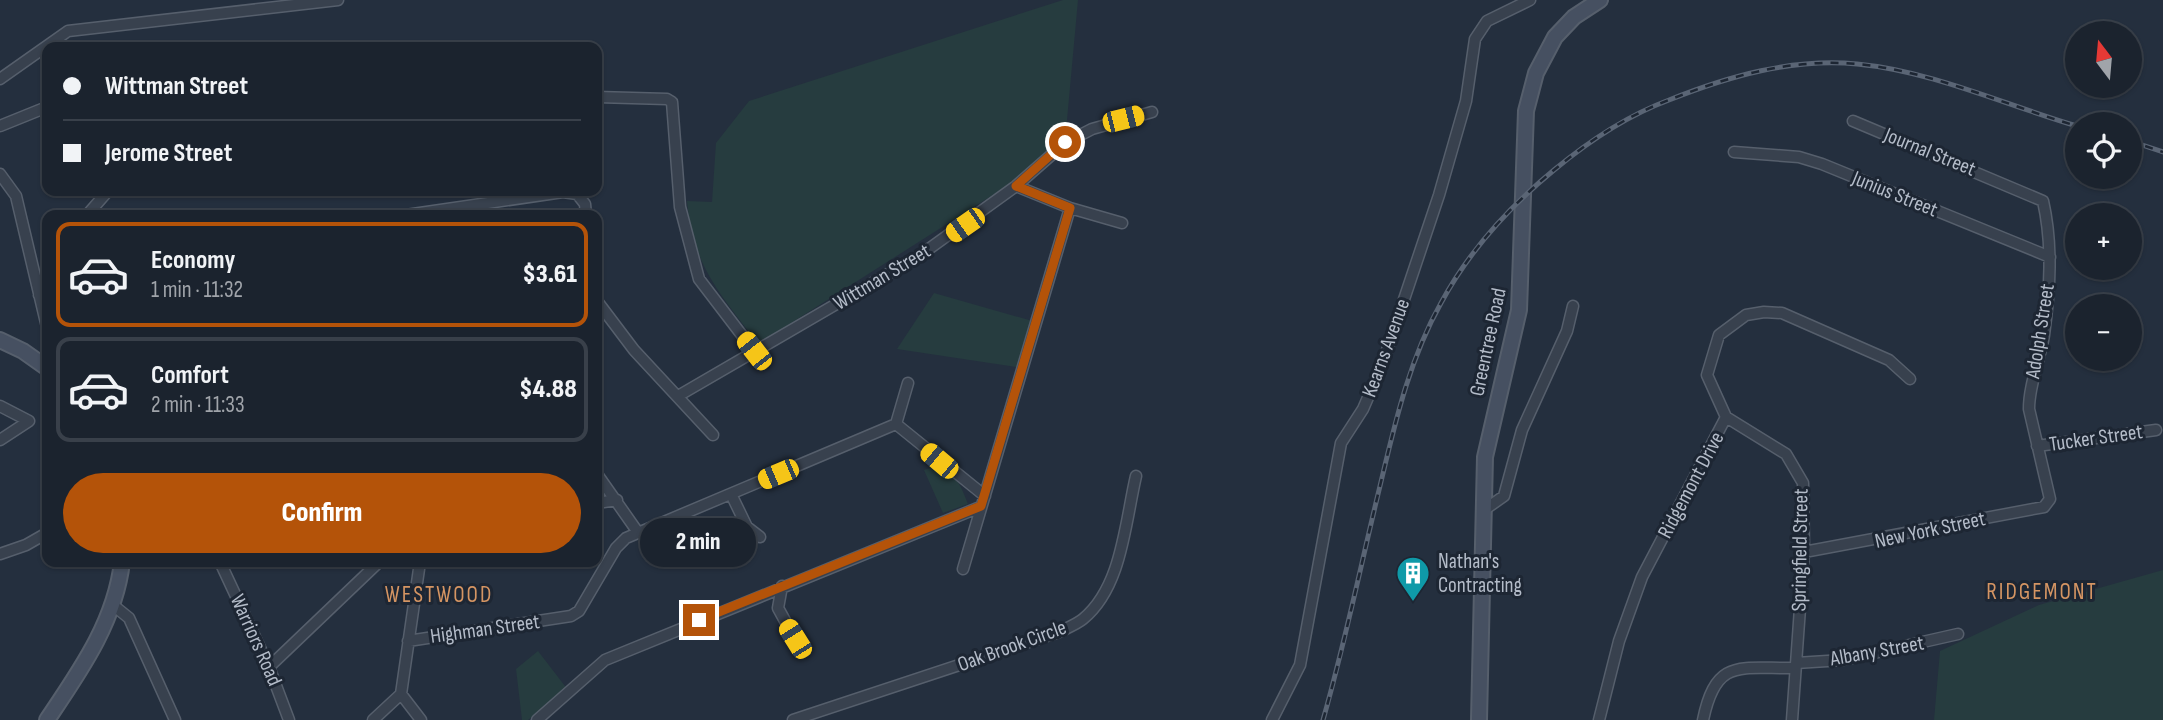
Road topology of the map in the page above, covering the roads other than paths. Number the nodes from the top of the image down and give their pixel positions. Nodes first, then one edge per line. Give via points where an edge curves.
1 (338, 0) edge
2 (1530, 0) edge
3 (1600, 0) edge
4 (52, 42) edge
5 (42, 49) edge
6 (0, 79) edge
7 (602, 97) edge
8 (42, 109) edge
9 (1152, 112) dead end
10 (1853, 121) dead end
11 (0, 126) edge
12 (1734, 152) dead end
13 (0, 174) edge
14 (2007, 184) joint
15 (1016, 186) junction
16 (104, 196) edge
17 (536, 196) edge
18 (1070, 208) junction
19 (91, 210) edge
20 (440, 210) edge
21 (1122, 223) dead end
22 (2050, 257) junction
23 (42, 285) edge
24 (38, 298) junction
25 (1573, 306) dead end
26 (602, 308) edge
27 (42, 311) edge
28 (0, 340) edge
29 (754, 351) junction
30 (42, 364) edge
31 (1910, 379) dead end
32 (908, 383) dead end
33 (678, 396) junction
34 (0, 406) edge
35 (1726, 417) junction
36 (896, 424) junction
37 (2156, 430) dead end
38 (712, 435) dead end
39 (0, 440) edge
40 (2037, 446) junction
41 (1136, 477) dead end
42 (602, 480) edge
43 (731, 494) junction
44 (2050, 499) joint
45 (617, 500) junction
46 (983, 501) junction
47 (602, 502) edge
48 (1484, 510) junction
49 (637, 531) junction
50 (42, 536) edge
51 (760, 537) dead end
52 (1804, 552) junction
53 (0, 554) edge
54 (121, 567) edge
55 (224, 567) edge
56 (374, 567) edge
57 (420, 567) edge
58 (963, 569) dead end
59 (782, 586) junction
60 (113, 605) junction
61 (1958, 634) dead end
62 (795, 639) dead end
63 (408, 641) junction
64 (1795, 666) junction
65 (269, 667) junction
66 (401, 694) junction
67 (47, 720) edge
68 (175, 720) edge
69 (289, 720) edge
70 (373, 720) edge
71 (421, 720) edge
72 (537, 720) edge
73 (793, 720) edge
74 (1272, 720) edge
75 (1479, 720) edge
76 (1599, 720) edge
77 (1703, 720) edge
78 (1791, 720) edge

1 - 4 street via 68,31
2 - 74 street, Kearns Avenue via 1487,21 1475,39 1466,101 1382,365 1363,410 1341,443 1300,666
3 - 48 main road, Greentree Road via 1555,37 1540,63 1528,102 1519,310 1485,457
5 - 6 street
7 - 29 street via 667,99 674,110 680,207 699,279
8 - 11 street
9 - 15 street, Wittman Street via 1065,142
10 - 14 street, Journal Street
12 - 22 street, Junius Street via 1799,157 1822,164
13 - 24 street via 16,196
14 - 22 street, Adolph Street via 2043,201
15 - 18 street
15 - 29 street, Wittman Street via 919,256
16 - 19 street
17 - 20 street
18 - 21 street
18 - 46 street
22 - 40 street, Adolph Street via 2043,337 2029,395
23 - 24 street
24 - 27 street
25 - 48 street via 1567,331 1522,430 1504,496
26 - 33 street via 634,351
28 - 30 main road
29 - 33 street, Wittman Street
31 - 35 street, Ridgemont Drive via 1889,360 1782,313 1746,315 1719,335 1707,375
32 - 36 street
33 - 38 street
34 - 39 street via 29,421
35 - 52 street, Springfield Street via 1786,454 1798,470 1803,483
35 - 76 street, Ridgemont Drive via 1642,577 1619,641
36 - 43 street
36 - 46 street
37 - 40 street, Tucker Street
40 - 44 street, Adolph Street
41 - 73 street, Oak Brook Circle via 1114,570 1103,596 1083,620 1059,632
42 - 45 street
43 - 49 street
43 - 51 street via 747,527
44 - 52 street, New York Street via 2044,507
45 - 47 street
45 - 49 street
46 - 58 street
46 - 59 street
48 - 75 main road, Greentree Road
49 - 63 street, Highman Street via 616,548 579,611 561,618
50 - 53 street
52 - 64 street, Springfield Street
54 - 60 main road
55 - 65 street, Warriors Road
56 - 65 street
57 - 63 street
59 - 62 street via 778,608
59 - 72 street via 605,660
60 - 67 main road via 100,637
60 - 68 street via 129,618
61 - 64 street, Albany Street
63 - 66 street
64 - 77 street, Albany Street via 1725,673 1715,682
64 - 78 street, Springfield Street
65 - 69 street, Warriors Road
66 - 70 street
66 - 71 street

